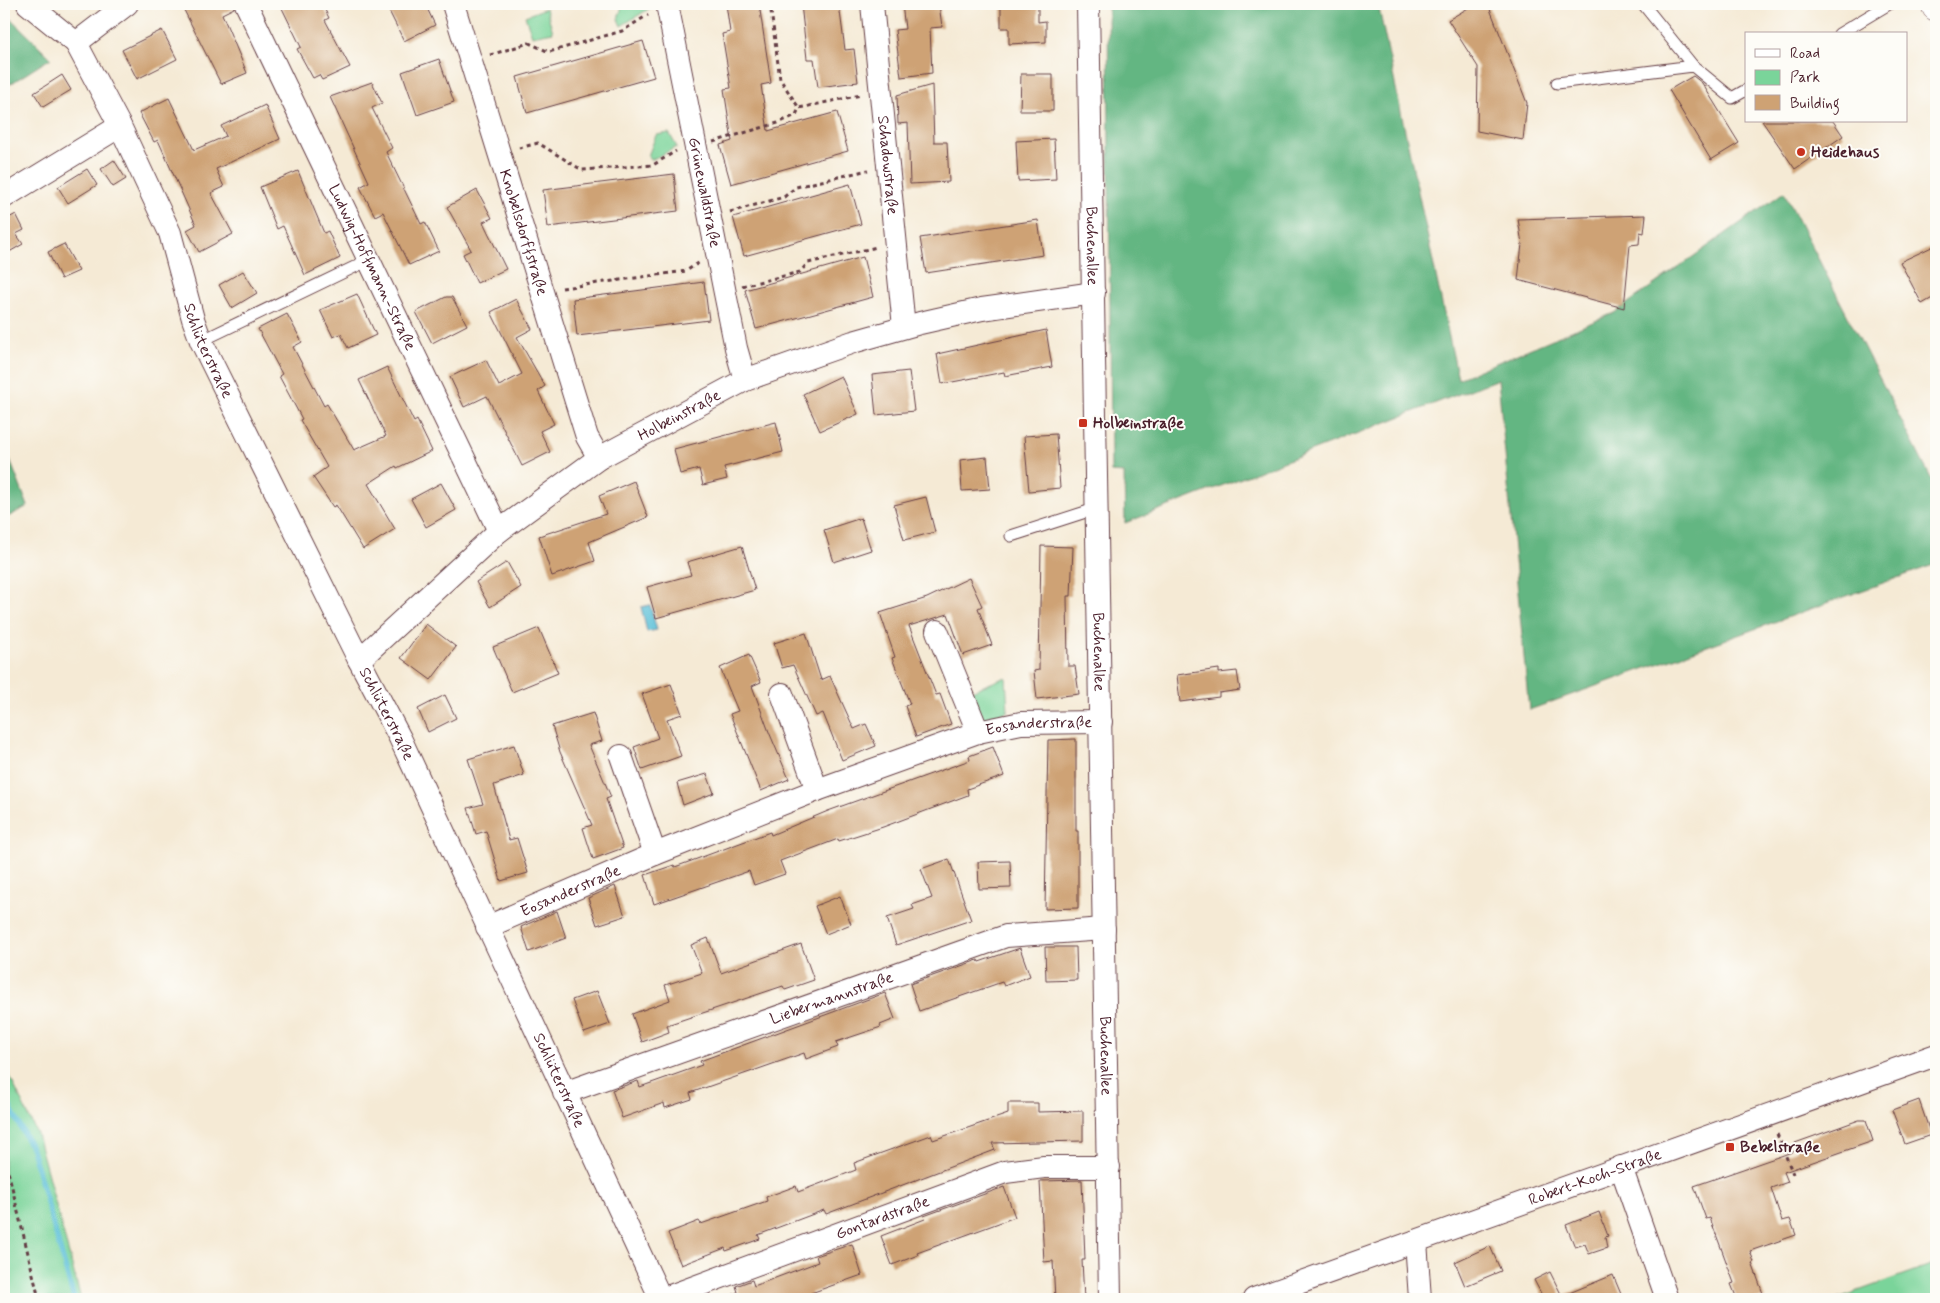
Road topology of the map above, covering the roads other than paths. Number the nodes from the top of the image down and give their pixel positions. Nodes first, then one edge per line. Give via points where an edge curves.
1 (28, 4) edge
2 (127, 4) edge
3 (246, 4) edge
4 (453, 4) edge
5 (872, 4) edge
6 (1088, 4) edge
7 (1643, 4) edge
8 (1889, 4) edge
9 (659, 8) edge
10 (1842, 32) edge
11 (76, 43) junction
12 (1693, 66) junction
13 (1557, 82) dead end
14 (1745, 91) edge
15 (120, 126) junction
16 (4, 197) edge
17 (369, 260) junction
18 (1094, 294) junction
19 (904, 327) junction
20 (201, 341) junction
21 (745, 380) junction
22 (599, 458) junction
23 (1098, 508) junction
24 (499, 532) junction
25 (1011, 536) dead end
26 (936, 631) dead end
27 (359, 660) junction
28 (782, 694) dead end
29 (1101, 722) junction
30 (978, 732) junction
31 (620, 756) dead end
32 (816, 790) junction
33 (655, 854) junction
34 (487, 927) junction
35 (1104, 928) junction
36 (1936, 1055) edge
37 (564, 1093) junction
38 (1109, 1167) junction
39 (1621, 1167) junction
40 (1416, 1241) junction
41 (661, 1299) edge
42 (1110, 1299) edge
43 (1254, 1299) edge
44 (1420, 1299) edge
45 (1667, 1299) edge

1 - 11 street
2 - 11 street
3 - 17 street, Ludwig-Hoffmann-Straße
4 - 22 street, Knobelsdorffstraße via 587,437
5 - 19 street, Schadowstraße
6 - 18 street, Buchenallee
7 - 12 lane
8 - 10 lane
9 - 21 street, Grünewaldstraße via 696,147
11 - 15 street, Schlüterstraße
12 - 13 lane
12 - 14 lane via 1732,98
15 - 16 street
15 - 20 street, Schlüterstraße via 170,233
17 - 20 lane
17 - 24 street, Ludwig-Hoffmann-Straße
18 - 19 street, Holbeinstraße via 982,309
18 - 23 street, Buchenallee
19 - 21 street, Holbeinstraße
20 - 27 street, Schlüterstraße
21 - 22 street, Holbeinstraße
22 - 24 street, Holbeinstraße
23 - 25 lane
23 - 29 street, Buchenallee
24 - 27 street, Holbeinstraße
26 - 30 street, Eosanderstraße
27 - 34 street, Schlüterstraße via 400,738
28 - 32 street
29 - 30 street, Eosanderstraße via 1020,723
29 - 35 street, Buchenallee
30 - 32 street, Eosanderstraße
31 - 33 street
32 - 33 street, Eosanderstraße
33 - 34 street, Eosanderstraße
34 - 37 street, Schlüterstraße
35 - 37 street, Liebermannstraße via 1006,936
35 - 38 street, Buchenallee
36 - 39 street, Robert-Koch-Straße
37 - 41 street, Schlüterstraße
38 - 41 street, Gontardstraße via 1044,1167 1005,1172
38 - 42 street, Buchenallee
39 - 40 street, Robert-Koch-Straße
39 - 45 street
40 - 43 street, Robert-Koch-Straße
40 - 44 street

